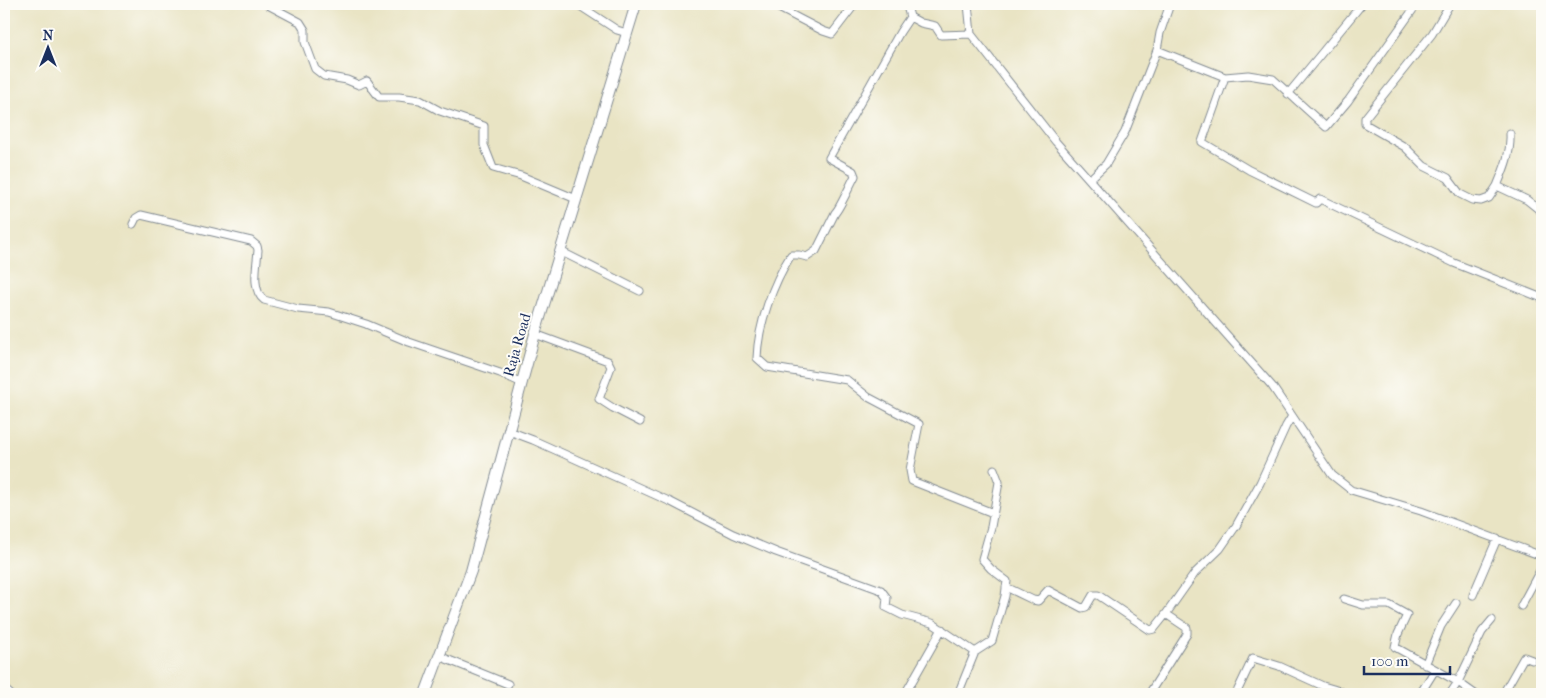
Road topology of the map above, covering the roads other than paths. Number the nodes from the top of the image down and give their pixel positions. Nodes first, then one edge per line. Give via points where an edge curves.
1 (266, 4) edge
2 (577, 4) edge
3 (636, 4) edge
4 (771, 4) edge
5 (855, 4) edge
6 (902, 4) edge
7 (968, 4) edge
8 (1170, 4) edge
9 (1362, 4) edge
10 (1417, 4) edge
11 (1450, 4) edge
12 (910, 17) junction
13 (627, 33) junction
14 (971, 34) junction
15 (1157, 50) junction
16 (1225, 77) junction
17 (1288, 94) junction
18 (1510, 134) dead end
19 (1090, 179) junction
20 (1497, 186) junction
21 (576, 198) junction
22 (1542, 212) edge
23 (133, 224) dead end
24 (560, 251) junction
25 (640, 291) dead end
26 (1542, 298) edge
27 (535, 334) junction
28 (522, 382) junction
29 (1292, 416) junction
30 (640, 422) dead end
31 (509, 431) junction
32 (994, 469) dead end
33 (993, 513) junction
34 (1497, 539) junction
35 (1542, 556) edge
36 (1542, 567) edge
37 (1006, 587) junction
38 (1473, 595) dead end
39 (1344, 599) dead end
40 (1456, 603) dead end
41 (1521, 606) dead end
42 (1166, 614) junction
43 (1492, 620) dead end
44 (942, 630) junction
45 (975, 652) junction
46 (439, 656) junction
47 (1532, 660) dead end
48 (1424, 664) junction
49 (1435, 670) junction
50 (1458, 682) junction
51 (508, 684) dead end
52 (4, 689) edge
53 (10, 694) edge
54 (425, 694) edge
55 (905, 694) edge
56 (958, 694) edge
57 (1149, 694) edge
58 (1236, 694) edge
59 (1346, 694) edge
60 (1420, 694) edge
61 (1450, 694) edge
62 (1475, 694) edge
63 (1503, 694) edge

1 - 21 street via 300,22 315,69 324,76 359,85 367,81 379,97 420,100 440,111 484,126 484,145 493,168
2 - 13 street
3 - 13 street, Raja Road
4 - 5 street via 832,34
6 - 12 street via 908,6
7 - 14 street
8 - 15 street
9 - 17 street
10 - 17 street via 1326,127
11 - 20 street via 1432,34 1365,118 1365,124 1405,147 1424,166 1448,178 1466,197 1481,201 1489,198
12 - 14 street via 935,26 941,35
12 - 33 street via 829,158 853,171 855,176 816,251 807,257 791,255 784,266 757,341 757,358 767,367 847,380 868,397 919,424 910,470 912,481
13 - 21 street, Raja Road
14 - 19 street via 1056,142
15 - 16 street
15 - 19 street via 1125,132 1106,164
16 - 17 street via 1265,76 1273,79
16 - 26 street via 1202,142 1249,170 1316,203 1320,199 1454,263
18 - 20 street via 1511,146
19 - 29 street via 1272,386
20 - 22 street
21 - 24 street, Raja Road
23 - 28 street via 141,215 251,241 258,250 256,289 264,300 298,309 330,312
24 - 25 street
24 - 27 street, Raja Road
27 - 28 street, Raja Road
27 - 30 street via 608,361 611,367 599,399
28 - 31 street, Raja Road
29 - 34 street via 1332,476 1351,490
29 - 42 street via 1236,526
31 - 44 street via 671,502 733,534 881,590 887,598 886,606
31 - 46 street, Raja Road via 471,571
32 - 33 street via 999,482
33 - 37 street via 982,558 1007,581
34 - 35 street
34 - 38 street
36 - 41 street
37 - 42 street via 1038,601 1048,590 1082,608 1093,595 1098,595 1150,630
37 - 45 street via 992,642
39 - 48 street via 1363,605 1389,605 1407,615 1395,647
40 - 48 street via 1441,626
42 - 57 street via 1187,628 1187,634
43 - 50 street via 1482,632
44 - 45 street
44 - 55 street
45 - 56 street
46 - 51 street
46 - 54 street, Raja Road
47 - 63 street via 1524,658
48 - 49 street
49 - 50 street
49 - 60 street
50 - 61 street
50 - 62 street
52 - 53 street
58 - 59 street via 1253,658

